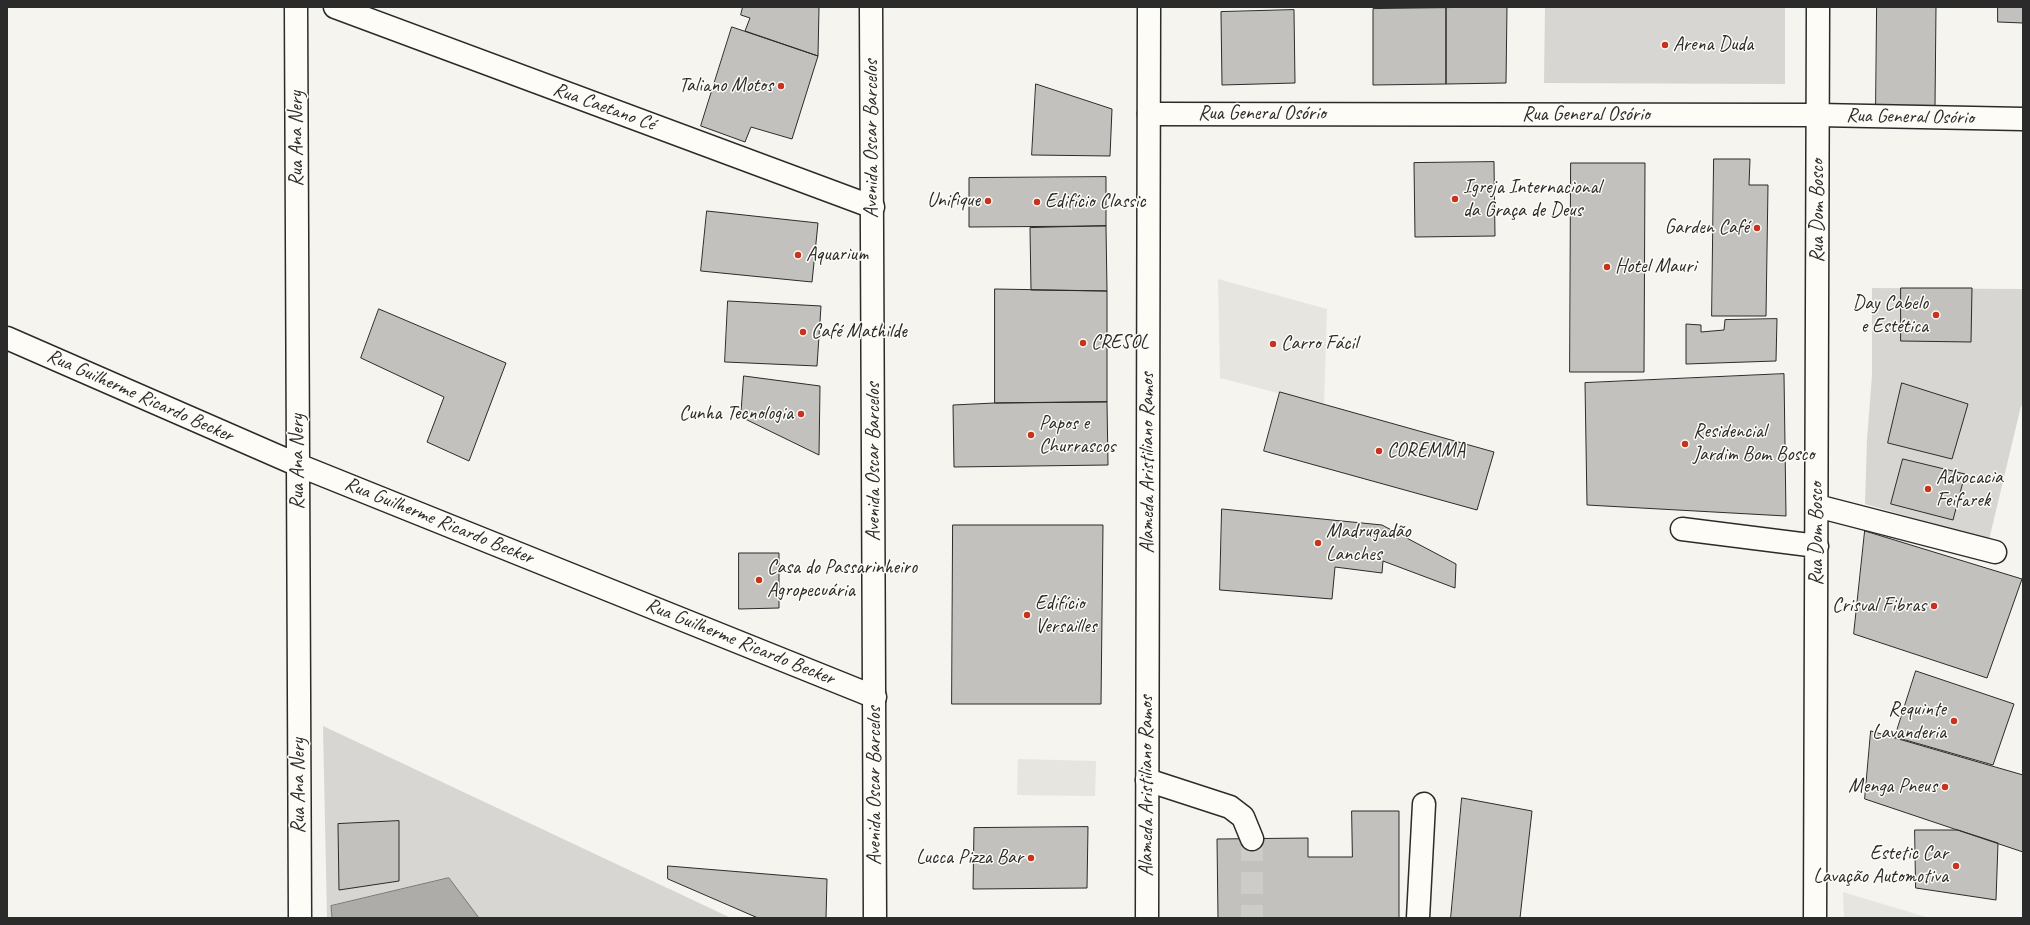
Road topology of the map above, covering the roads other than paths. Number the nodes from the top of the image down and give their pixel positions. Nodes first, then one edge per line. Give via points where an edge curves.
1 (296, 7) edge
2 (335, 7) edge
3 (871, 7) edge
4 (1149, 7) edge
5 (1818, 7) edge
6 (1148, 114) junction
7 (1818, 115) junction
8 (2023, 119) edge
9 (872, 207) junction
10 (7, 338) edge
11 (298, 464) junction
12 (1817, 506) junction
13 (1682, 529) dead end
14 (1817, 546) junction
15 (1995, 552) dead end
16 (875, 697) junction
17 (1147, 780) junction
18 (1424, 804) dead end
19 (1252, 838) tunnel mouth
20 (300, 918) edge
21 (875, 918) edge
22 (1147, 918) edge
23 (1418, 918) edge
24 (1815, 918) edge

1 - 11 street, Rua Ana Nery
2 - 9 street, Rua Caetano Cé
3 - 9 street, Avenida Oscar Barcelos
4 - 6 street, Alameda Aristiliano Ramos
5 - 7 street, Rua Dom Bosco
6 - 7 street, Rua General Osório
6 - 17 street, Alameda Aristiliano Ramos
7 - 8 street, Rua General Osório
7 - 12 street, Rua Dom Bosco
9 - 16 street, Avenida Oscar Barcelos
10 - 11 street, Rua Guilherme Ricardo Becker
11 - 16 street, Rua Guilherme Ricardo Becker
11 - 20 street, Rua Ana Nery
12 - 14 street, Rua Dom Bosco
12 - 15 street
13 - 14 street
14 - 24 street, Rua Dom Bosco
16 - 21 street, Avenida Oscar Barcelos
17 - 19 street via 1230,808 1243,817
17 - 22 street, Alameda Aristiliano Ramos
18 - 23 street

